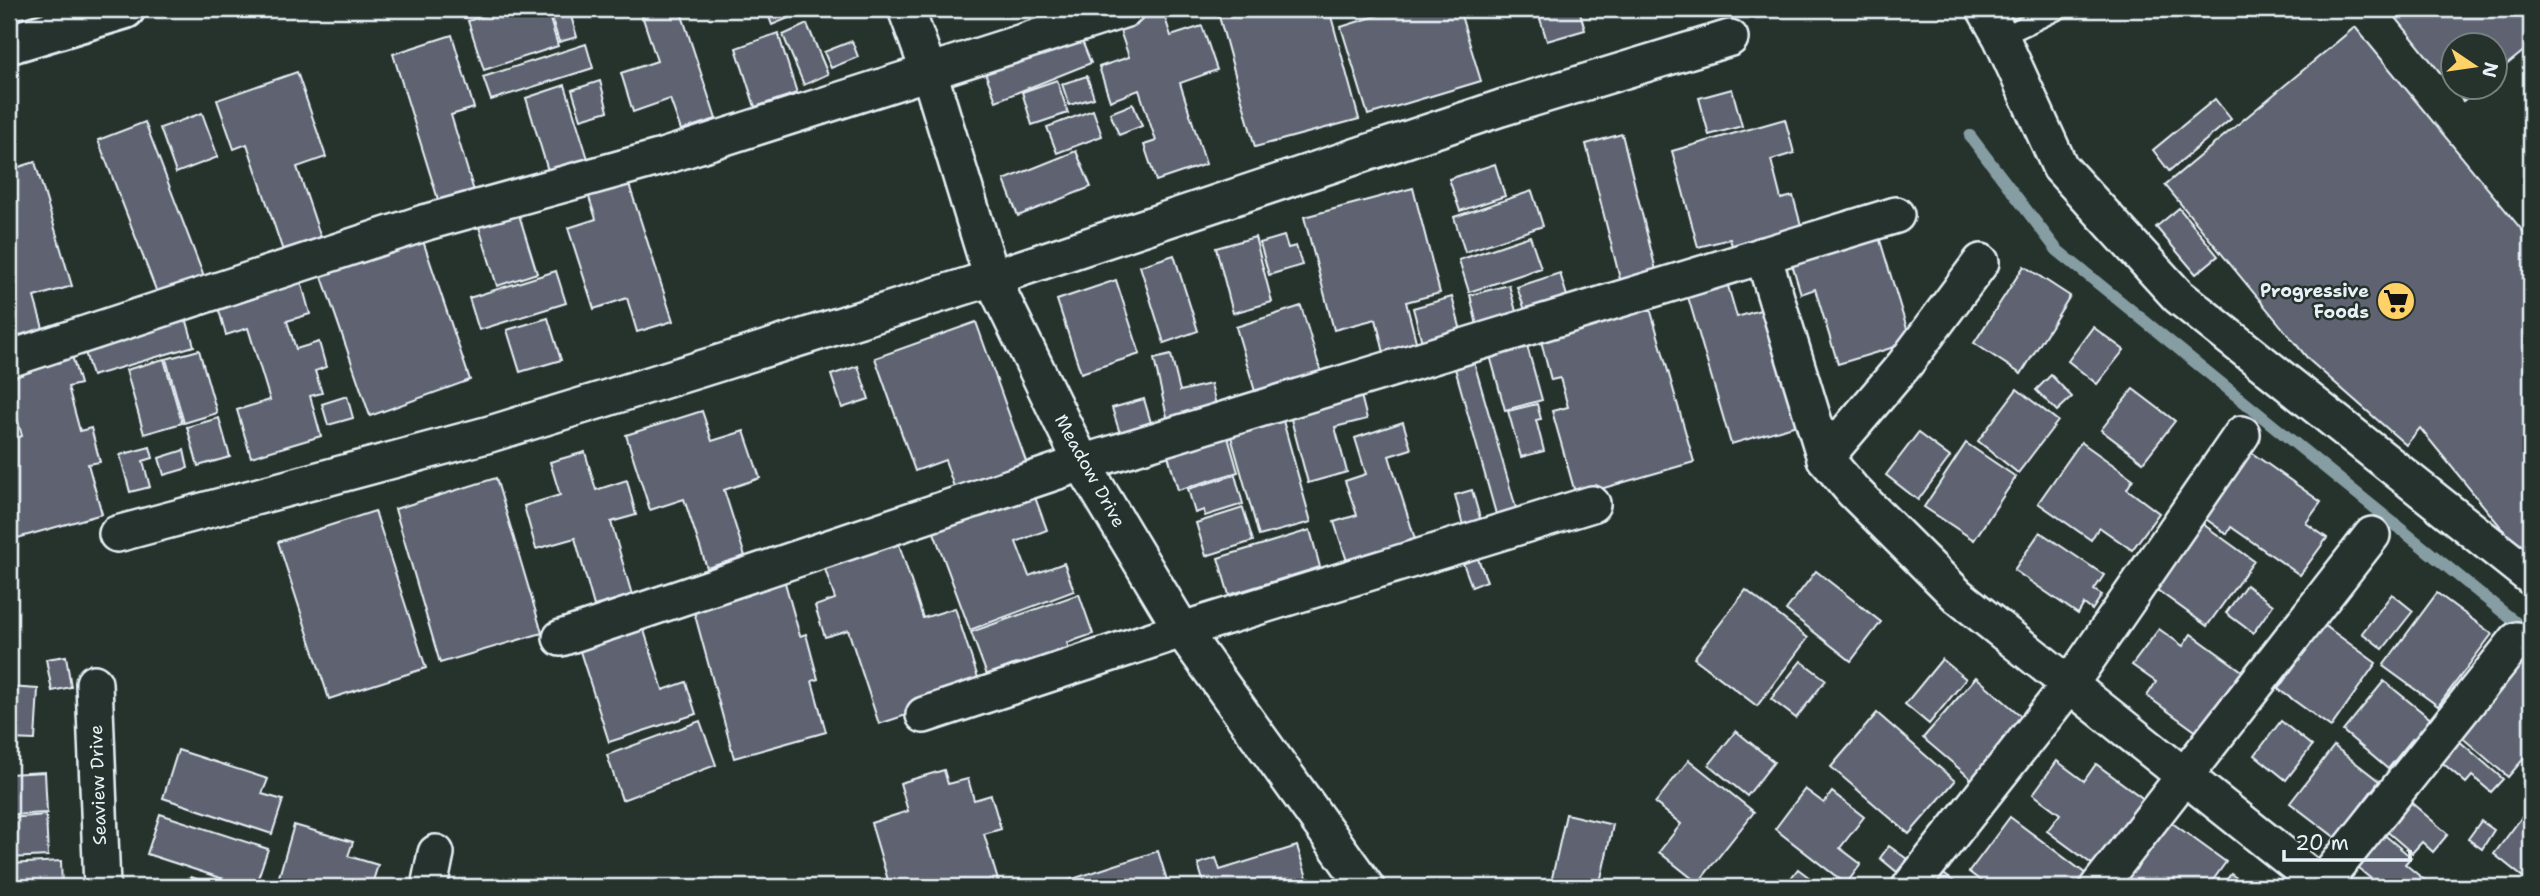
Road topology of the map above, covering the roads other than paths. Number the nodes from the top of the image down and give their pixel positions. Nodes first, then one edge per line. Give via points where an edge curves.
1 (125, 9) edge
2 (906, 9) edge
3 (1126, 9) edge
4 (2059, 9) edge
5 (1993, 23) edge
6 (1730, 38) dead end
7 (9, 44) edge
8 (929, 72) junction
9 (1896, 215) dead end
10 (1763, 256) junction
11 (1981, 262) dead end
12 (992, 278) junction
13 (9, 359) edge
14 (2242, 434) dead end
15 (1825, 458) junction
16 (1082, 463) junction
17 (1592, 504) dead end
18 (117, 534) dead end
19 (2372, 534) dead end
20 (2531, 577) edge
21 (1182, 631) junction
22 (561, 638) dead end
23 (2516, 640) dead end
24 (94, 683) dead end
25 (2070, 684) junction
26 (924, 715) dead end
27 (2185, 776) junction
28 (436, 853) dead end
29 (102, 887) edge
30 (429, 887) edge
31 (1366, 887) edge
32 (1910, 887) edge
33 (2098, 887) edge
34 (2322, 887) edge

1 - 7 main road
2 - 8 street, Meadow Drive
3 - 8 street
4 - 5 lane
5 - 20 street via 2060,167 2178,296
6 - 12 street via 1501,108
8 - 12 street, Meadow Drive
8 - 13 street via 662,157 427,222
9 - 10 street
10 - 15 street
10 - 16 street
11 - 15 street via 1905,364
12 - 16 street, Meadow Drive
12 - 18 street via 489,434
14 - 25 street
15 - 25 street via 1958,596
16 - 21 street, Meadow Drive
16 - 22 street
17 - 21 street
19 - 27 street
21 - 26 street
21 - 31 street, Meadow Drive
23 - 34 street
24 - 29 street, Seaview Drive
25 - 27 street
25 - 32 street
27 - 33 street
27 - 34 street
28 - 30 street

